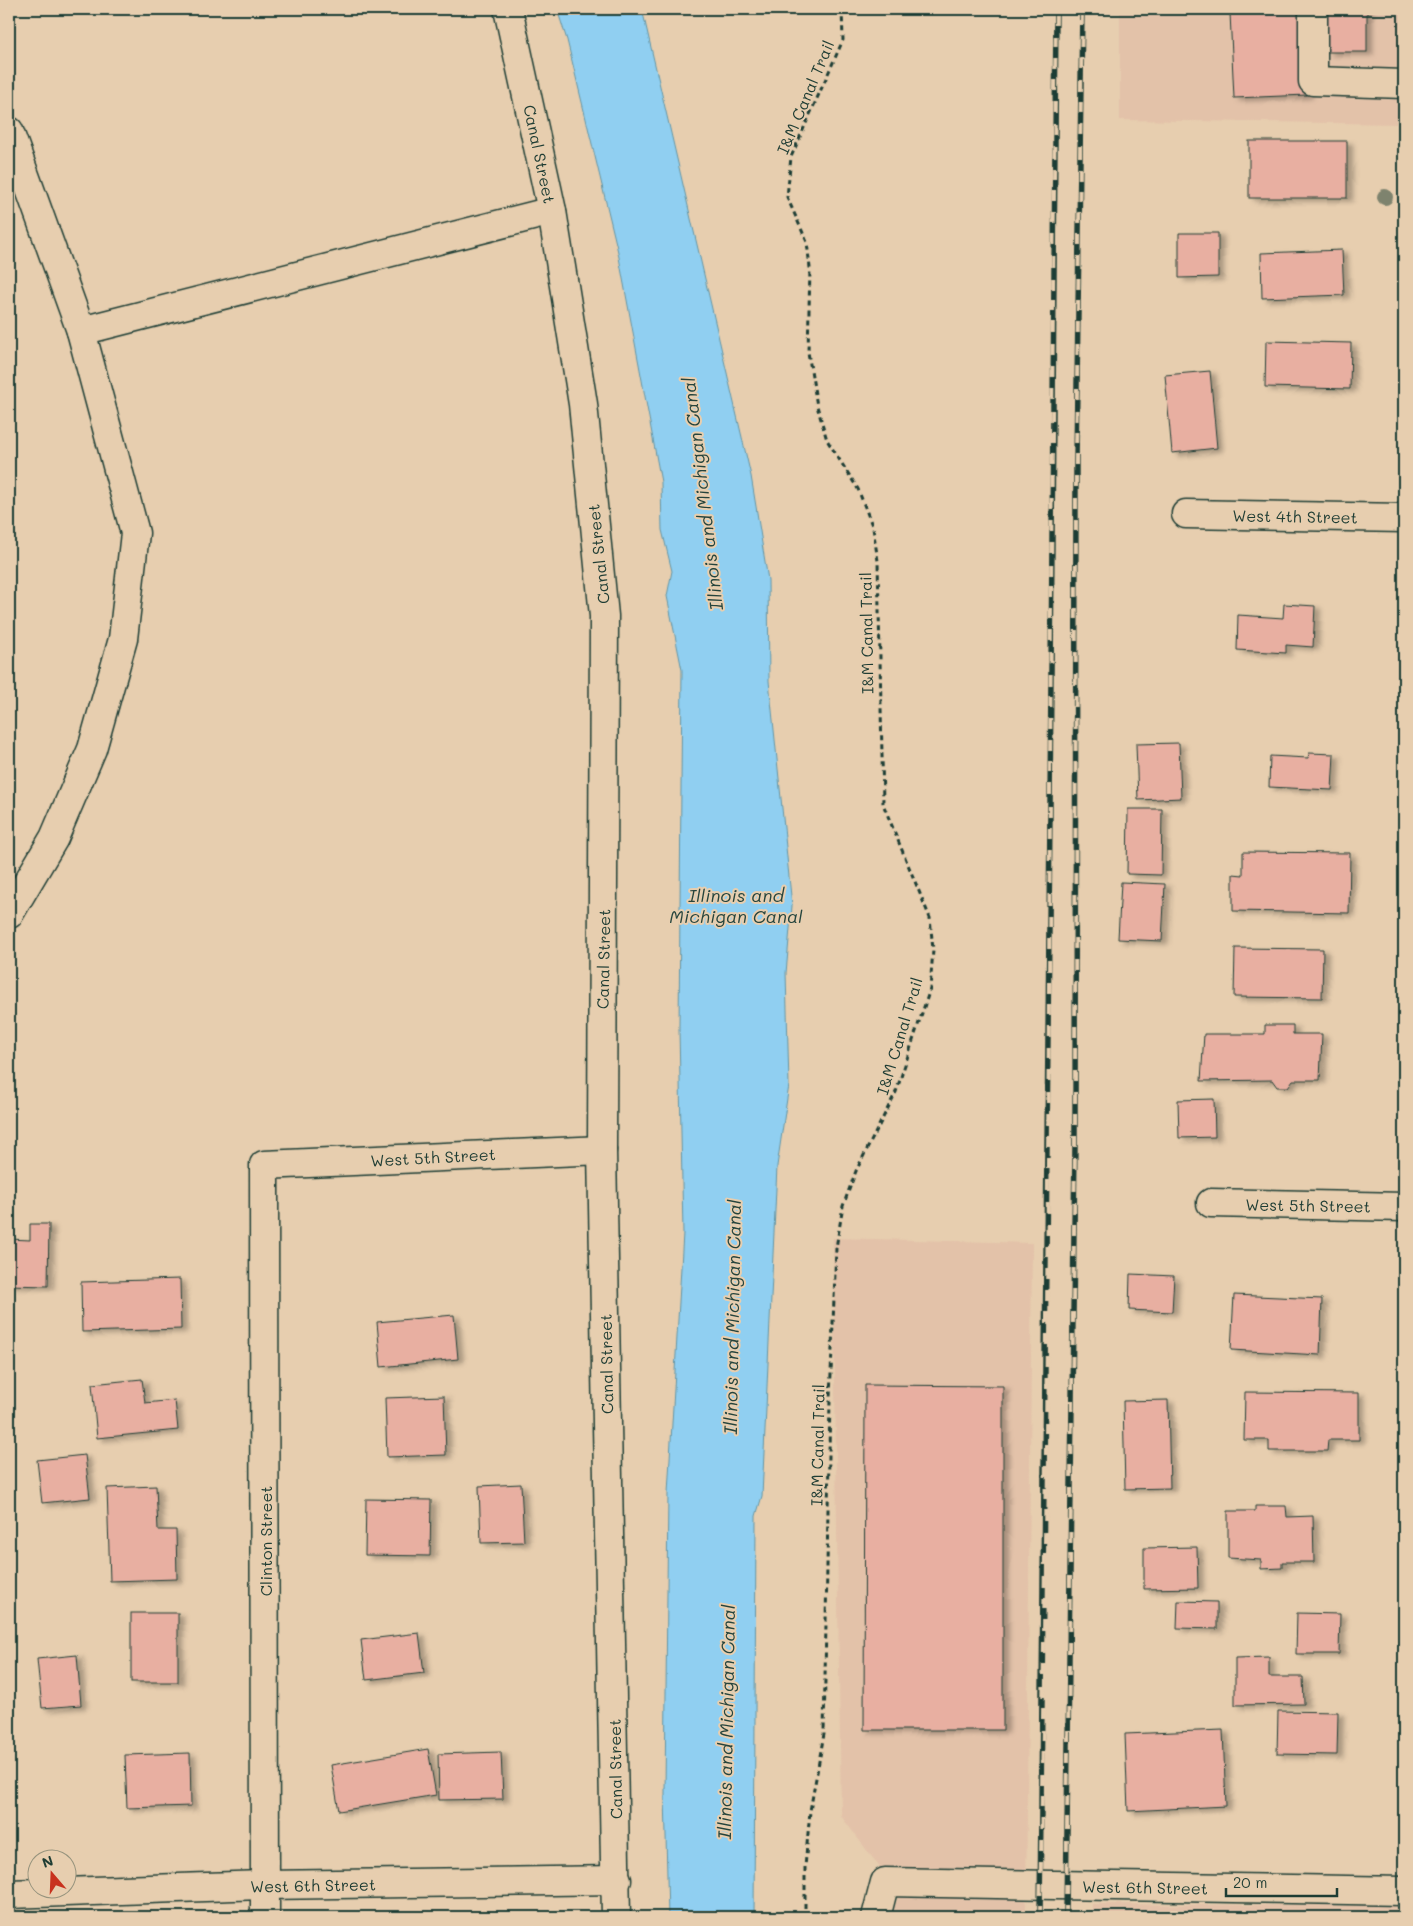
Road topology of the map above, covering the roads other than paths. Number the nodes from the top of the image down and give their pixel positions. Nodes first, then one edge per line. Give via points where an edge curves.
1 (508, 9) edge
2 (1313, 9) edge
3 (1404, 84) edge
4 (9, 131) edge
5 (552, 211) junction
6 (81, 332) junction
7 (1186, 514) dead end
8 (1404, 518) edge
9 (9, 914) edge
10 (602, 1150) junction
11 (264, 1165) joint
12 (1211, 1203) dead end
13 (1404, 1207) edge
14 (617, 1880) junction
15 (265, 1886) junction
16 (1404, 1891) edge
17 (9, 1894) edge
18 (265, 1917) edge
19 (616, 1917) edge
20 (876, 1917) edge

1 - 5 street, Canal Street
2 - 3 street via 1313,82
4 - 6 street
5 - 6 street
5 - 10 street, Canal Street via 583,404 604,616
6 - 9 street via 135,533 123,639 92,748 54,838
7 - 8 street, West 4th Street
10 - 11 street, West 5th Street
10 - 14 street, Canal Street
11 - 15 street, Clinton Street
12 - 13 street, West 5th Street
14 - 15 street, West 6th Street
14 - 19 street, Canal Street
15 - 17 street, West 6th Street
15 - 18 street, Clinton Street
16 - 20 street, West 6th Street via 885,1882

